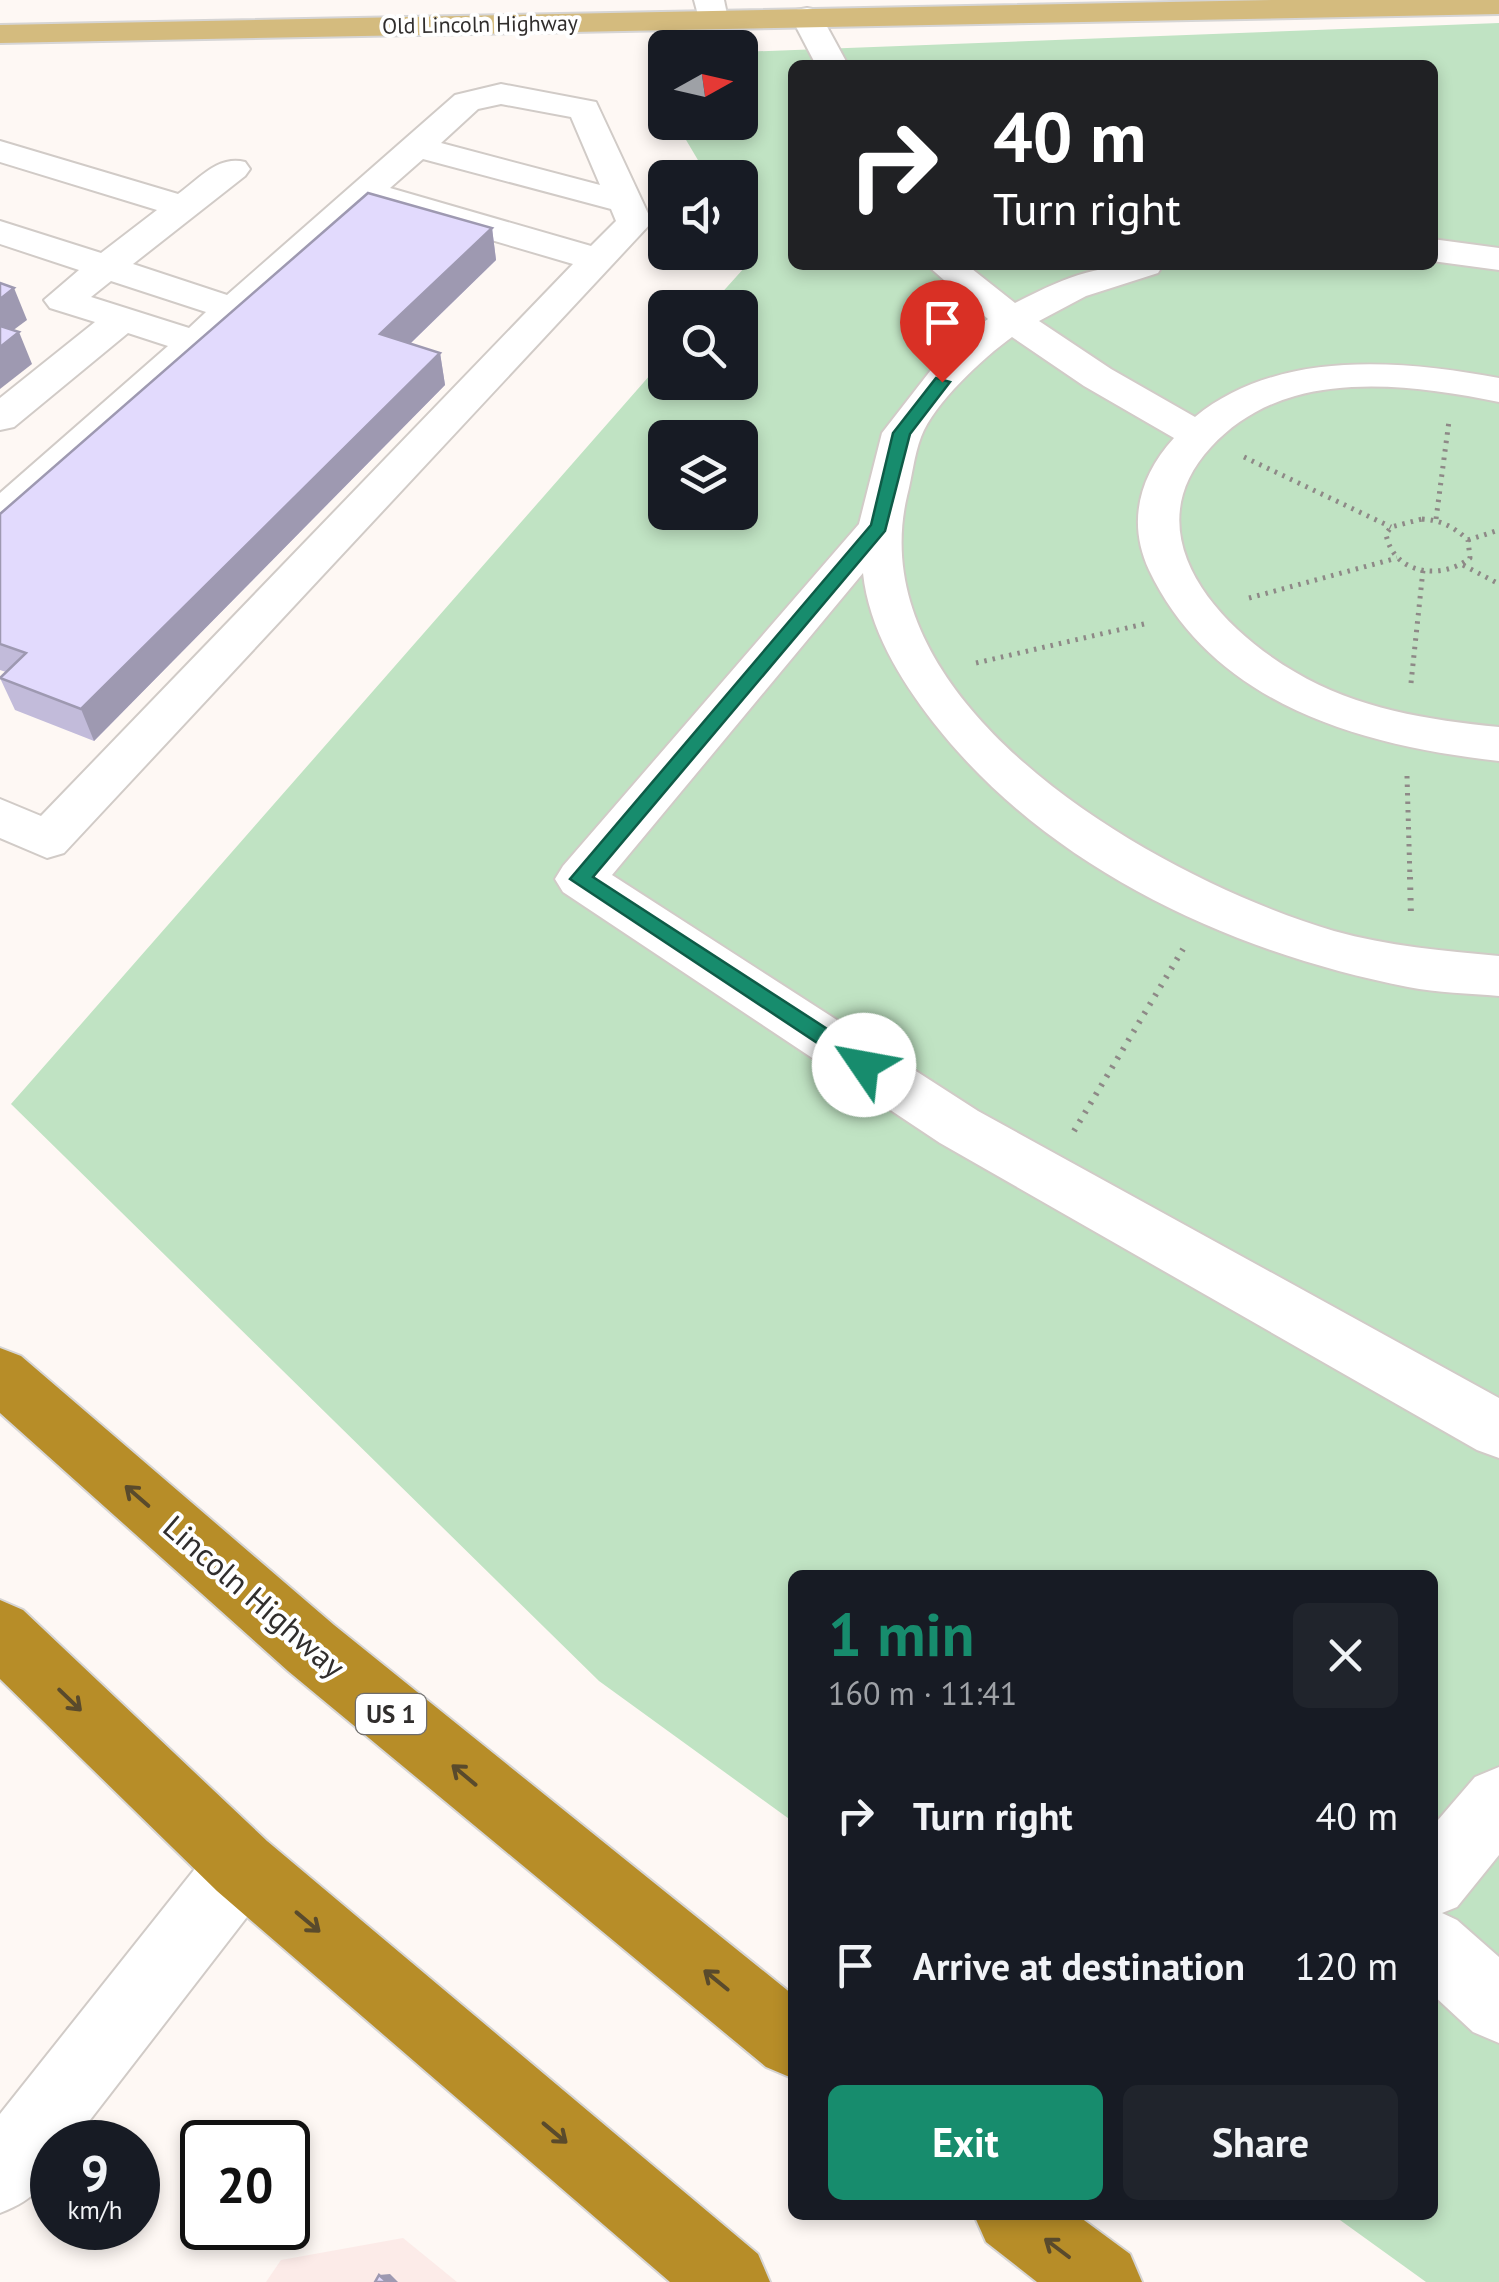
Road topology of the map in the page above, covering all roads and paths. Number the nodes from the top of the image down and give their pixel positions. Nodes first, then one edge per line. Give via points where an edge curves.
1 (1499, 5) edge
2 (1157, 6) edge
3 (710, 9) edge
4 (807, 17) junction
5 (0, 34) edge
6 (829, 60) edge
7 (416, 147) junction
8 (0, 150) edge
9 (233, 169) dead end
10 (366, 192) junction
11 (627, 203) junction
12 (183, 207) junction
13 (0, 232) edge
14 (1438, 251) edge
15 (1499, 258) edge
16 (598, 260) junction
17 (105, 266) junction
18 (1130, 270) edge
19 (945, 301) edge
20 (234, 309) junction
21 (122, 318) junction
22 (1010, 321) junction
23 (196, 342) junction
24 (1455, 380) junction
25 (1499, 390) edge
26 (0, 418) edge
27 (1197, 434) junction
28 (0, 515) edge
29 (1436, 520) junction
30 (879, 527) junction
31 (1391, 527) junction
32 (1499, 530) edge
33 (1468, 540) junction
34 (1397, 558) junction
35 (1463, 566) junction
36 (1424, 570) junction
37 (1499, 584) edge
38 (1195, 612) junction
39 (922, 676) junction
40 (1405, 731) junction
41 (1499, 744) edge
42 (0, 817) edge
43 (1210, 905) junction
44 (1412, 968) junction
45 (1499, 976) edge
46 (1047, 1176) junction
47 (0, 1376) edge
48 (1499, 1430) edge
49 (0, 1632) edge
50 (1499, 1801) edge
51 (242, 1866) junction
52 (1438, 1875) edge
53 (1438, 1951) edge
54 (1499, 2006) edge
55 (788, 2038) edge
56 (0, 2175) edge
57 (1020, 2220) edge
58 (730, 2282) edge
59 (1102, 2282) edge

1 - 2 main road, Old Lincoln Highway
2 - 4 main road, Old Lincoln Highway
3 - 4 main road, Old Lincoln Highway
3 - 5 main road, Old Lincoln Highway
4 - 6 lane
7 - 10 lane
7 - 11 lane
7 - 11 lane via 467,102 501,94 584,109
8 - 12 lane
9 - 12 lane
10 - 16 lane
10 - 20 lane
11 - 16 lane via 634,222
12 - 17 lane
13 - 17 lane
14 - 15 lane
16 - 42 lane via 47,840
17 - 20 lane
17 - 21 lane via 63,300
18 - 22 lane via 1073,288
19 - 22 lane
19 - 22 lane
19 - 30 lane
20 - 23 lane
21 - 23 lane
21 - 26 lane
22 - 27 lane
23 - 28 lane
24 - 25 lane
24 - 27 lane via 1398,374 1326,378 1261,394
24 - 29 path
27 - 31 path
27 - 38 lane via 1164,480 1157,522 1168,566
29 - 31 path via 1410,518
29 - 33 path
30 - 39 lane via 888,600
30 - 46 lane via 580,879 959,1126
31 - 34 path via 1386,542
32 - 33 path
33 - 35 path via 1470,558
34 - 36 path
34 - 38 path
35 - 36 path
35 - 37 path
36 - 40 path
38 - 39 path
38 - 40 lane via 1239,656 1298,693
39 - 43 lane via 986,757 1077,833
40 - 41 lane
40 - 44 path
43 - 44 lane via 1328,948
43 - 46 path
44 - 45 lane
46 - 48 lane
55 -> 47 highway, Lincoln Highway / US 1 via 312,1648
49 -> 51 highway
50 - 52 lane
51 - 56 lane
51 -> 58 highway
53 - 54 lane
59 -> 57 highway

